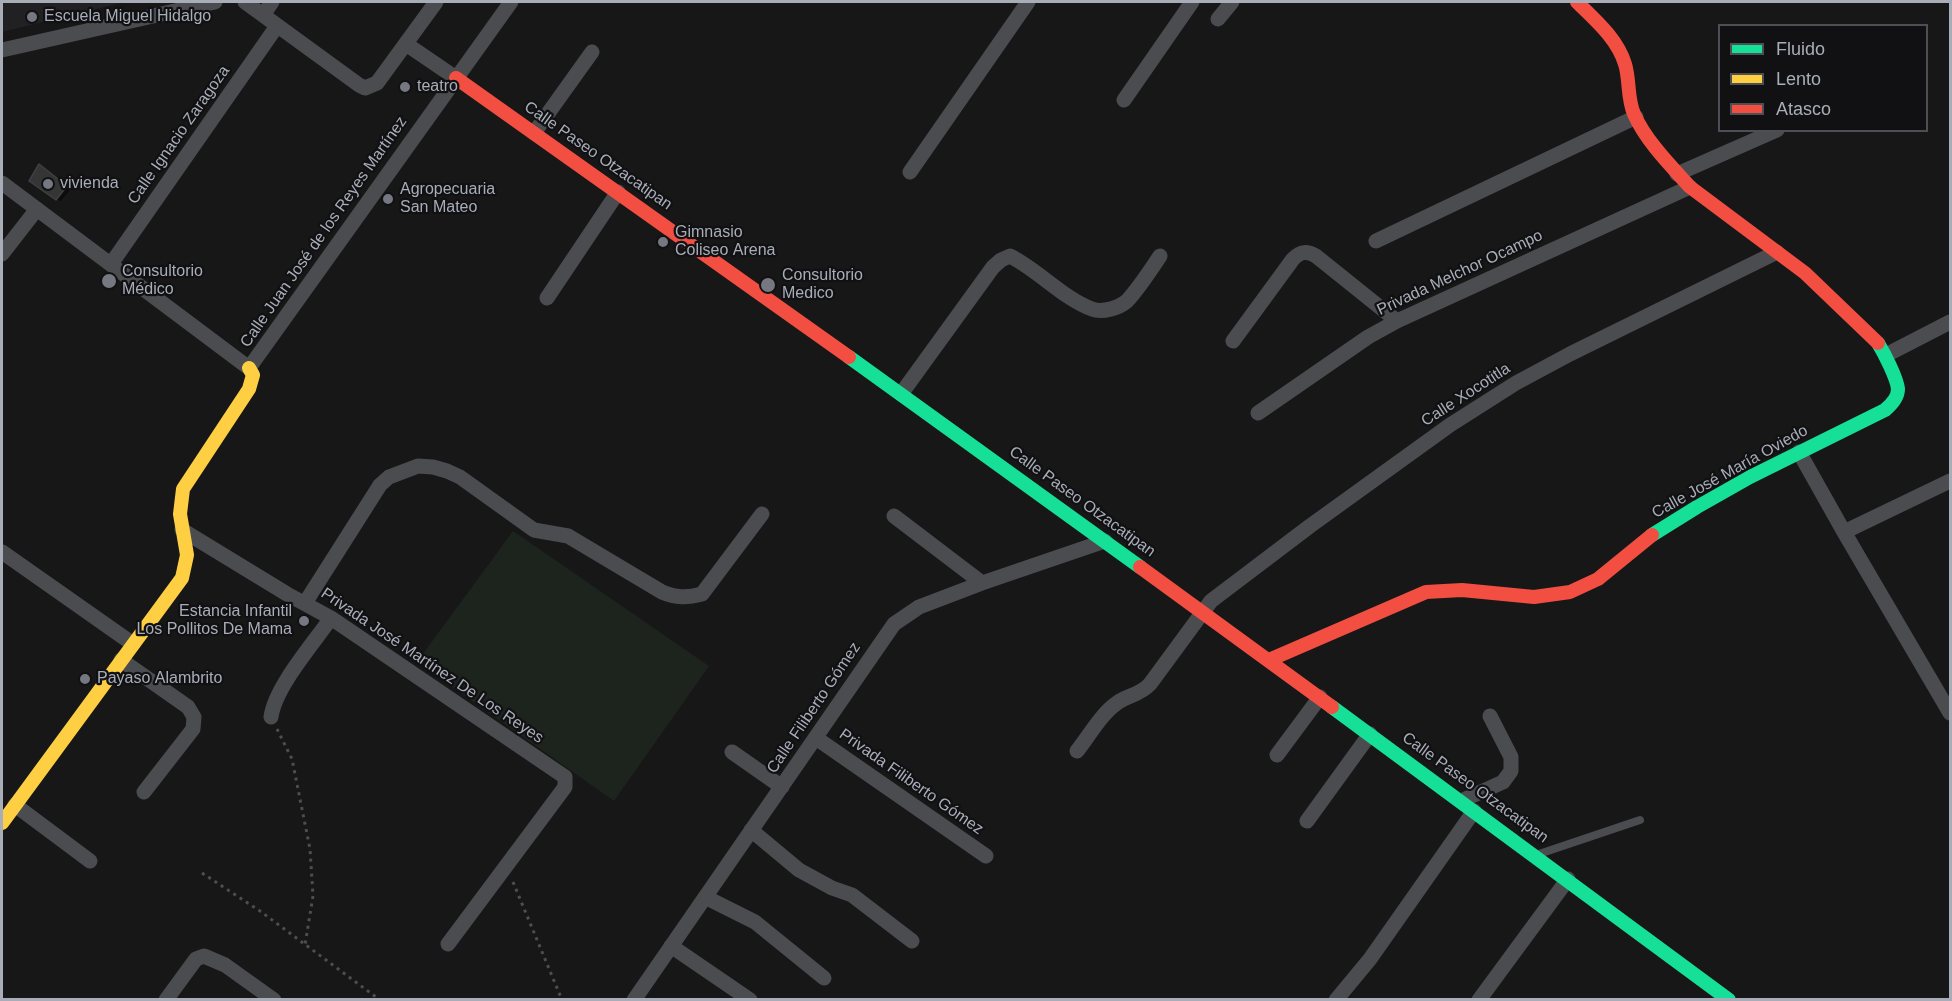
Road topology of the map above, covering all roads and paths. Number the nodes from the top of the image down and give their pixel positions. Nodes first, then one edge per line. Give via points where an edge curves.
1 (216, 2) edge
2 (245, 2) edge
3 (272, 2) edge
4 (436, 2) edge
5 (510, 2) edge
6 (1028, 2) edge
7 (1192, 2) edge
8 (1232, 2) edge
9 (1577, 2) edge
10 (263, 15) junction
11 (1218, 19) dead end
12 (277, 26) junction
13 (406, 44) junction
14 (2, 50) edge
15 (592, 52) dead end
16 (456, 78) junction
17 (1124, 100) dead end
18 (1636, 117) junction
19 (1772, 132) edge
20 (534, 133) junction
21 (910, 172) dead end
22 (1677, 174) junction
23 (2, 183) edge
24 (1690, 188) junction
25 (618, 192) junction
26 (37, 209) junction
27 (1376, 242) dead end
28 (1777, 252) junction
29 (2, 254) edge
30 (1160, 256) dead end
31 (111, 264) junction
32 (547, 298) dead end
33 (1396, 321) junction
34 (1950, 322) edge
35 (1233, 341) dead end
36 (1886, 354) junction
37 (249, 368) junction
38 (901, 394) junction
39 (1258, 413) dead end
40 (1799, 452) junction
41 (1950, 482) edge
42 (762, 514) dead end
43 (894, 516) dead end
44 (182, 530) junction
45 (1844, 532) junction
46 (1105, 541) junction
47 (4, 560) edge
48 (982, 583) junction
49 (305, 603) junction
50 (1202, 612) junction
51 (331, 618) junction
52 (133, 644) junction
53 (121, 660) junction
54 (1269, 660) junction
55 (1320, 697) junction
56 (1950, 712) edge
57 (1490, 716) dead end
58 (271, 717) joint
59 (1370, 734) junction
60 (816, 738) junction
61 (1077, 751) dead end
62 (732, 752) dead end
63 (1277, 755) dead end
64 (782, 787) junction
65 (144, 792) dead end
66 (1461, 801) junction
67 (15, 805) junction
68 (1474, 811) junction
69 (1640, 820) dead end
70 (1307, 821) dead end
71 (2, 823) edge
72 (751, 830) junction
73 (1536, 855) junction
74 (986, 856) dead end
75 (90, 861) dead end
76 (506, 866) junction
77 (202, 873) dead end
78 (1568, 879) junction
79 (705, 897) junction
80 (912, 941) dead end
81 (448, 944) dead end
82 (305, 945) junction
83 (671, 946) junction
84 (824, 978) dead end
85 (166, 999) edge
86 (274, 999) edge
87 (380, 999) edge
88 (562, 999) edge
89 (635, 999) edge
90 (750, 999) edge
91 (1336, 999) edge
92 (1479, 999) edge
93 (1730, 999) edge

1 - 14 street
2 - 10 street
3 - 10 street
4 - 13 street
5 - 16 street, Calle Juan José de los Reyes Martínez
6 - 21 street
7 - 17 street
8 - 11 street
9 - 18 street, Calle José María Oviedo via 1619,49
10 - 12 street
12 - 13 street via 366,88 377,83
12 - 31 street, Calle Ignacio Zaragoza
13 - 16 street, Calle Paseo Otzacatipan
15 - 20 street
16 - 20 street, Calle Paseo Otzacatipan
16 - 37 street, Calle Juan José de los Reyes Martínez
18 - 22 street, Calle José María Oviedo
18 - 27 street
19 - 22 street
20 - 25 street, Calle Paseo Otzacatipan
22 - 24 street, Calle José María Oviedo
23 - 26 street
24 - 28 street, Calle José María Oviedo
24 - 33 street, Privada Melchor Ocampo
25 - 32 street
25 - 38 street, Calle Paseo Otzacatipan
26 - 29 street
26 - 31 street
28 - 36 street, Calle José María Oviedo via 1805,273
28 - 50 street, Calle Xocotitla via 1486,400 1302,532
30 - 38 street via 1126,302 1101,311 1081,303 1022,262 1010,256 1001,260
31 - 37 street
33 - 35 street via 1316,256 1303,252 1293,259
33 - 39 street, Privada Melchor Ocampo
34 - 36 street
36 - 40 street, Calle José María Oviedo via 1898,390 1893,404
37 - 44 street, Calle Juan José de los Reyes Martínez via 253,375 249,389 183,489
38 - 46 street, Calle Paseo Otzacatipan
40 - 45 street
40 - 54 street, Calle José María Oviedo via 1675,519 1613,568 1573,592 1549,598 1459,589 1426,592
41 - 45 street
42 - 49 street via 702,594 674,597 568,536 534,530 453,474 418,466 389,477 380,485
43 - 48 street
44 - 49 street, Privada José Martínez De Los Reyes
44 - 52 street, Calle Juan José de los Reyes Martínez via 186,570
45 - 56 street
46 - 48 street, Calle Filiberto Gómez
46 - 50 street, Calle Paseo Otzacatipan
47 - 52 street
48 - 60 street, Calle Filiberto Gómez via 918,607 894,624
49 - 51 street, Privada José Martínez De Los Reyes
50 - 54 street, Calle Paseo Otzacatipan
50 - 61 street, Calle Xocotitla via 1150,684 1111,708
51 - 58 street via 282,689
51 - 76 street, Privada José Martínez De Los Reyes via 562,774 565,786
52 - 53 street, Calle Juan José de los Reyes Martínez
53 - 65 street via 188,707 194,717 193,729
53 - 67 street, Calle Juan José de los Reyes Martínez
54 - 55 street, Calle Paseo Otzacatipan
55 - 59 street, Calle Paseo Otzacatipan
55 - 63 street
57 - 66 street via 1511,757 1511,771 1503,782
58 - 82 path via 292,759 310,849 314,896
59 - 66 street, Calle Paseo Otzacatipan
59 - 70 street
60 - 64 street, Calle Filiberto Gómez
60 - 74 street, Privada Filiberto Gómez
62 - 64 street
64 - 72 street, Calle Filiberto Gómez
66 - 68 street, Calle Paseo Otzacatipan
67 - 71 street, Calle Juan José de los Reyes Martínez
67 - 75 street
68 - 73 street, Calle Paseo Otzacatipan
68 - 91 street via 1370,959
69 - 73 lane
72 - 79 street, Calle Filiberto Gómez
72 - 80 street via 799,870 852,895
73 - 78 street, Calle Paseo Otzacatipan
76 - 81 street
76 - 88 path
77 - 82 path
78 - 92 street
78 - 93 street, Calle Paseo Otzacatipan
79 - 83 street, Calle Filiberto Gómez
79 - 84 street via 755,922
82 - 87 path
83 - 89 street, Calle Filiberto Gómez
83 - 90 street
85 - 86 street via 196,959 204,956 225,965

